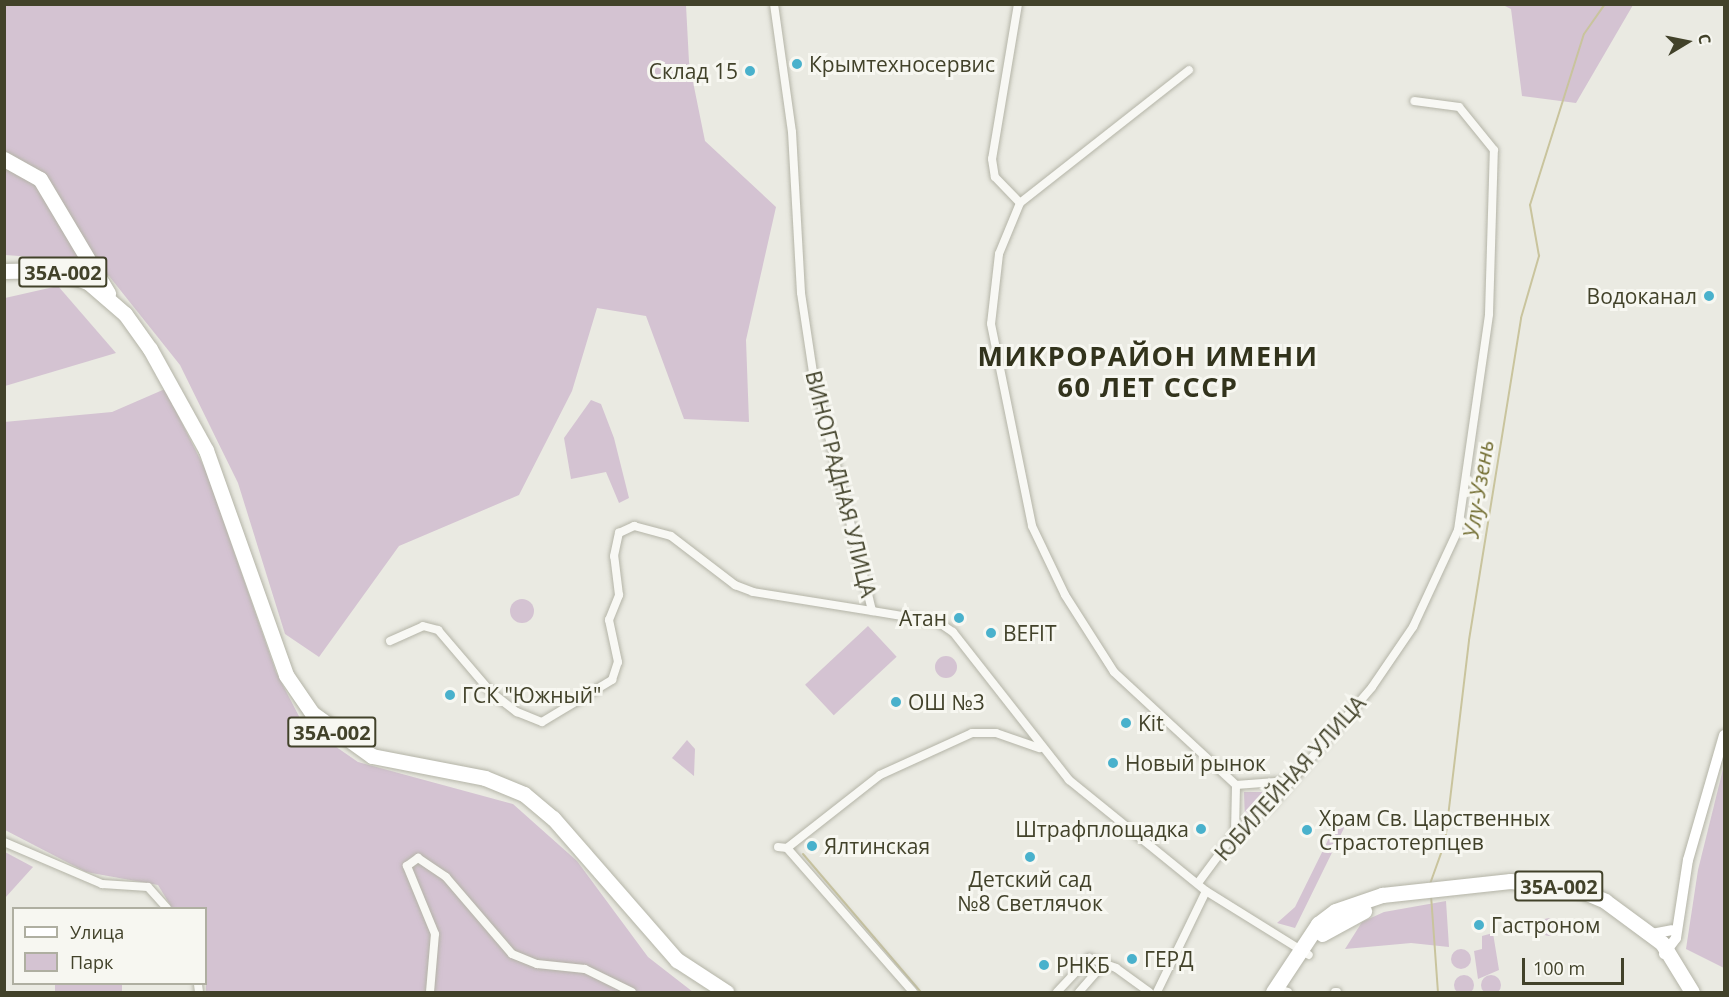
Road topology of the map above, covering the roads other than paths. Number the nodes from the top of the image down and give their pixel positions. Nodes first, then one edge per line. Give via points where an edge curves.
1 (774, 4) edge
2 (1018, 4) edge
3 (1189, 70) dead end
4 (1414, 101) dead end
5 (4, 159) edge
6 (1020, 203) junction
7 (4, 271) edge
8 (113, 301) junction
9 (872, 611) junction
10 (390, 641) dead end
11 (1725, 735) edge
12 (1041, 749) junction
13 (1289, 781) junction
14 (1236, 785) junction
15 (1235, 833) junction
16 (4, 842) edge
17 (1198, 883) junction
18 (1206, 891) junction
19 (165, 907) edge
20 (1666, 940) junction
21 (1304, 952) junction
22 (1105, 962) junction
23 (715, 990) edge
24 (1282, 992) edge
25 (1689, 992) edge
26 (430, 993) edge
27 (632, 993) edge
28 (913, 993) edge
29 (1057, 993) edge
30 (1079, 993) edge
31 (1149, 993) edge
32 (1157, 993) edge

1 - 9 street, ВИНОГРАДНАЯ УЛИЦА via 792,132 801,293 813,372
2 - 6 street via 992,159 995,177
3 - 6 street
4 - 13 street, ЮБИЛЕЙНАЯ УЛИЦА via 1459,107 1494,150 1489,314 1458,530 1413,627 1382,674 1343,727
5 - 8 highway via 40,179
6 - 14 street via 999,254 991,324 1032,526 1099,653
7 - 8 highway, 35А-002 via 39,268 69,274
8 - 23 highway, 35А-002 via 150,349 206,450 286,675 312,713 372,756 485,778 524,794 553,818 677,960
9 - 10 street via 753,592 735,585 671,536 634,526 619,534 614,556 619,595 609,620 618,662 612,680 542,722 517,712 490,692 438,630 423,626
9 - 12 street, ВИНОГРАДНАЯ УЛИЦА via 938,622 953,632
11 - 20 street
12 - 17 street, ВИНОГРАДНАЯ УЛИЦА via 1098,805
12 - 28 street via 996,733 972,733 880,775 799,840 782,847
13 - 14 street
13 - 15 street, ЮБИЛЕЙНАЯ УЛИЦА via 1271,805
14 - 15 street
15 - 17 street, ЮБИЛЕЙНАЯ УЛИЦА
16 - 19 street via 102,884 148,887
17 - 18 street, ВИНОГРАДНАЯ УЛИЦА
18 - 21 street, ВИНОГРАДНАЯ УЛИЦА
18 - 32 street
20 - 21 highway, 35А-002 via 1575,888 1510,881 1382,895 1335,911
20 - 25 highway
21 - 24 highway, 35А-002
22 - 29 street via 1085,961
22 - 30 street
22 - 31 street
26 - 27 street via 435,933 407,866 418,858 446,877 512,954 537,964 585,969

